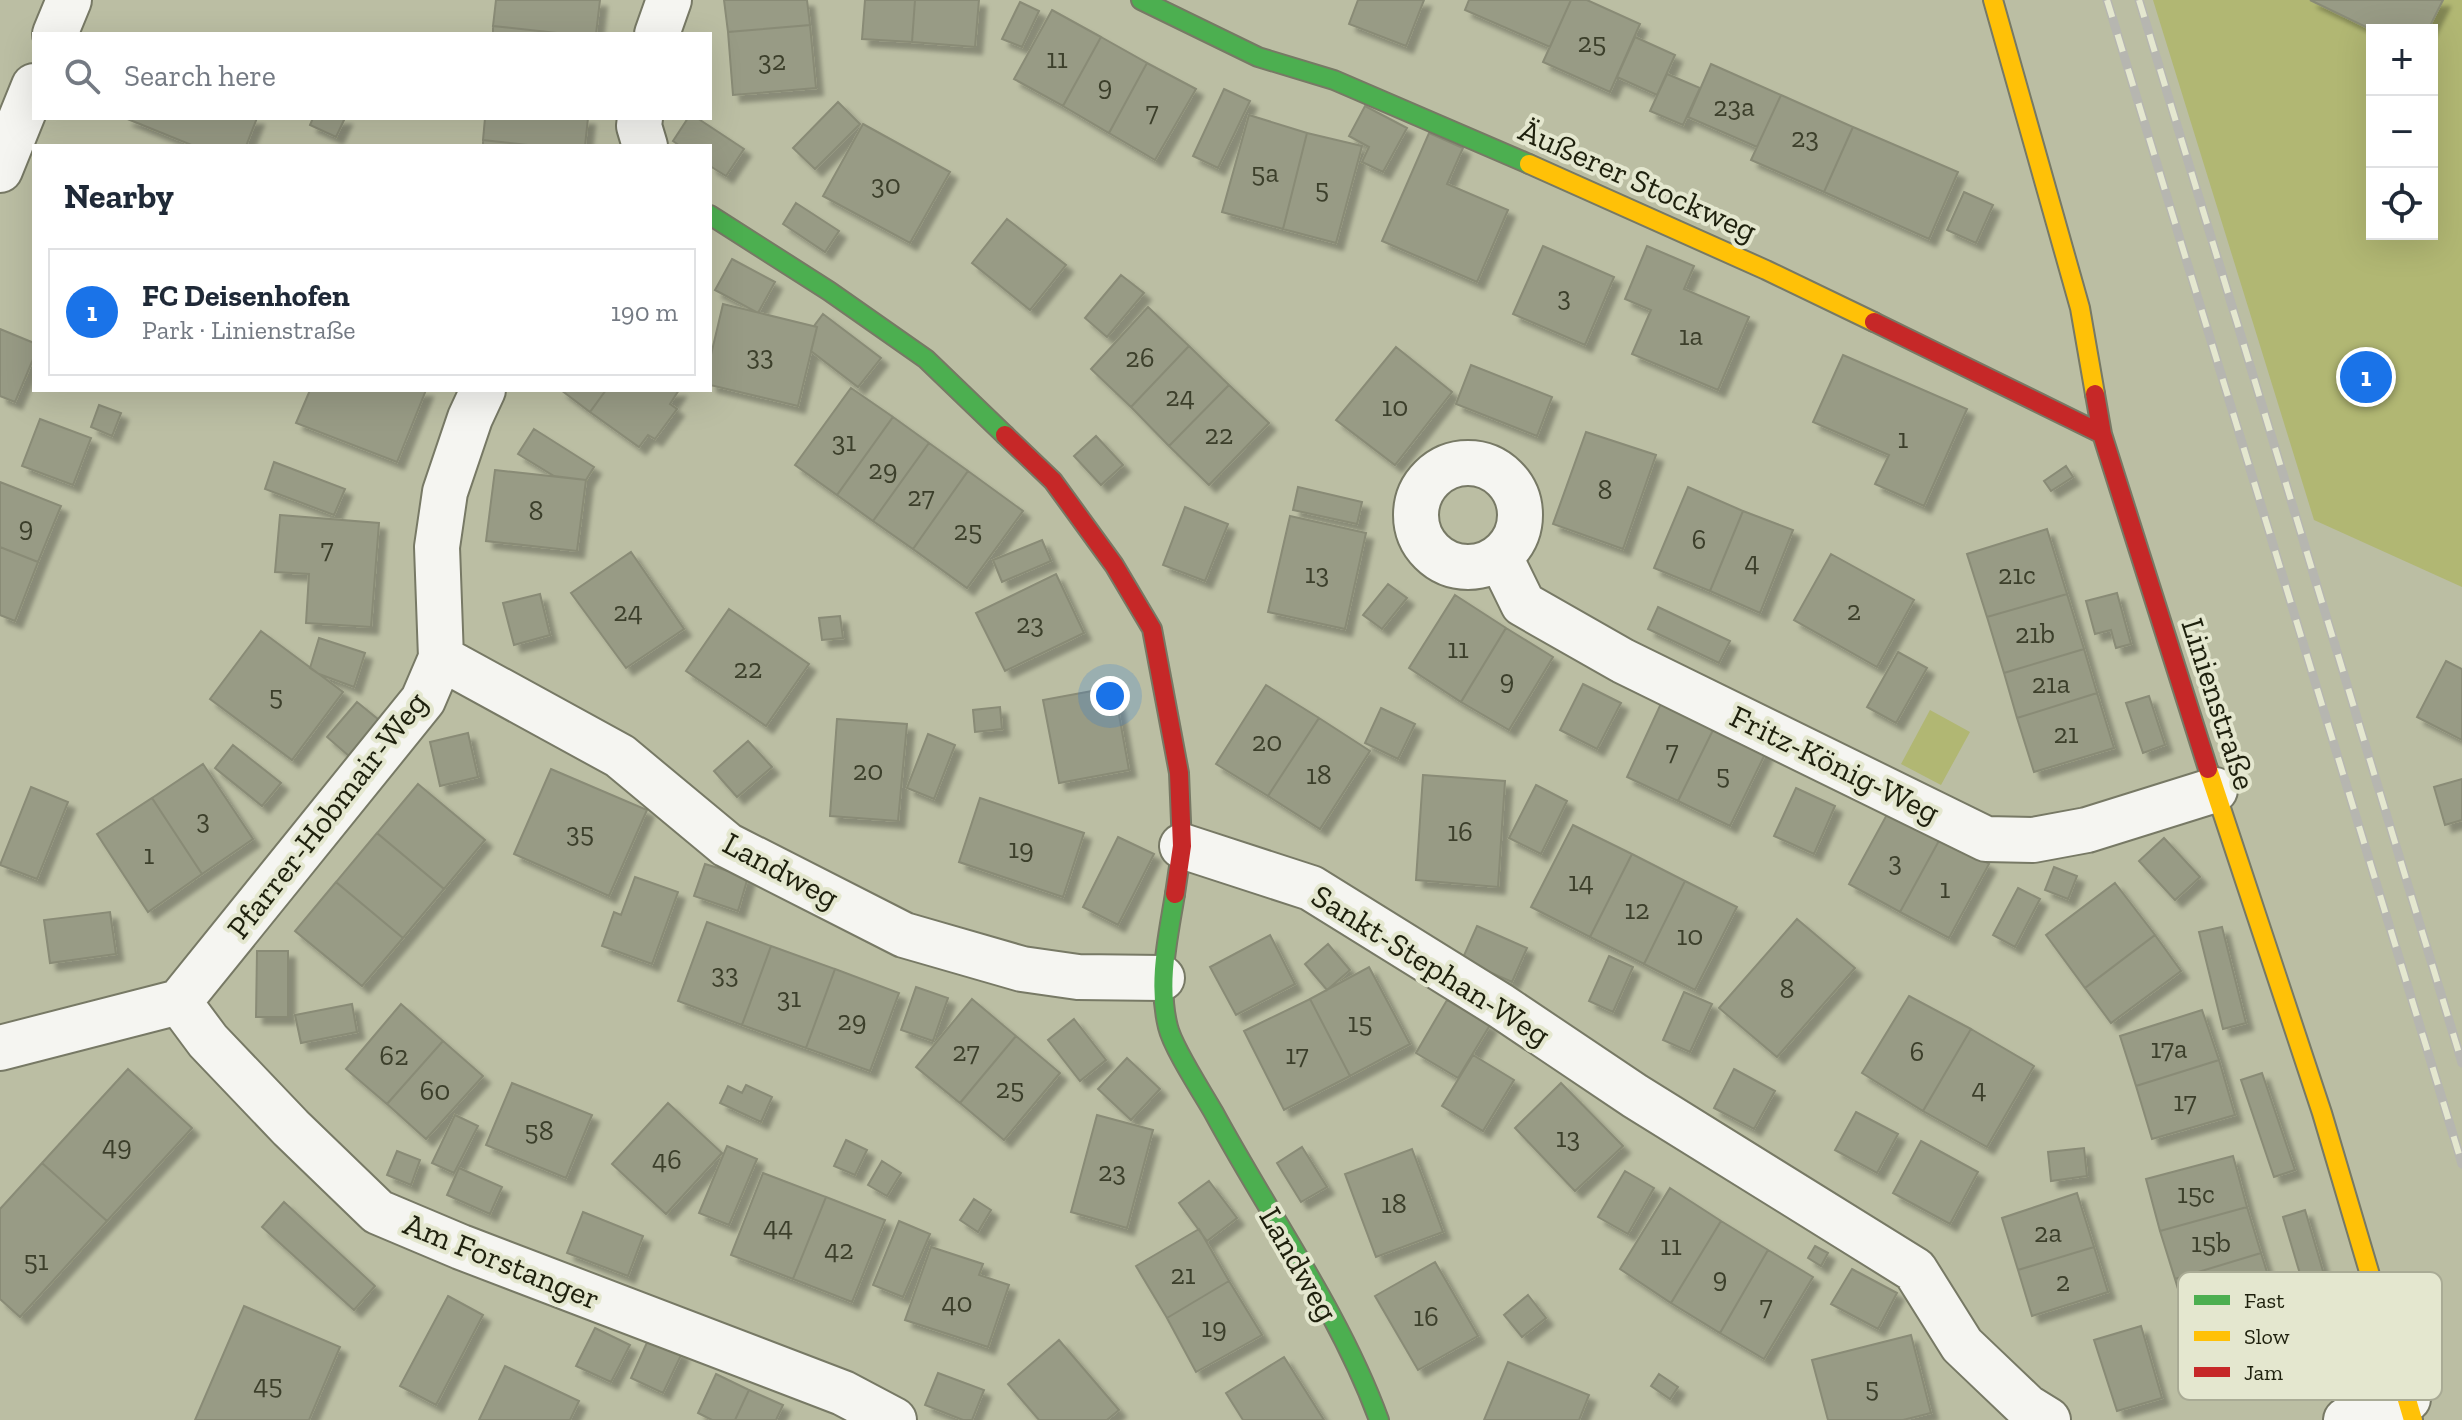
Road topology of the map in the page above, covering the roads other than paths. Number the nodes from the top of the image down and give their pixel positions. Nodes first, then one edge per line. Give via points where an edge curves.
1 (69, 0) edge
2 (669, 0) edge
3 (1141, 0) edge
4 (1993, 0) edge
5 (56, 32) edge
6 (658, 32) edge
7 (32, 91) edge
8 (640, 120) edge
9 (644, 144) edge
10 (0, 170) edge
11 (712, 216) edge
12 (482, 392) edge
13 (2102, 434) junction
14 (1500, 557) dead end
15 (441, 658) junction
16 (2215, 790) junction
17 (1182, 846) junction
18 (1162, 978) junction
19 (179, 1002) junction
20 (0, 1048) edge
21 (2369, 1272) edge
22 (2410, 1410) edge
23 (894, 1420) edge
24 (1379, 1420) edge
25 (2048, 1420) edge
26 (2346, 1420) edge

1 - 5 street
2 - 6 street
3 - 13 street, Äußerer Stockweg via 1258,57 1334,80 1420,116 1766,270
4 - 13 street, Linienstraße via 2080,308
7 - 10 street
8 - 9 street
11 - 17 street via 926,359 1053,481 1152,629 1179,773
12 - 15 street, Pfarrer-Hobmair-Weg via 445,492 437,547
13 - 16 street, Linienstraße
14 - 16 street, Fritz-König-Weg via 1523,604 1623,661 1986,839 2033,840 2087,830
15 - 18 street, Landweg via 620,756 727,845 904,935 1022,969 1078,977
15 - 19 street, Pfarrer-Hobmair-Weg via 423,700
16 - 21 street, Linienstraße
17 - 18 street, Landweg
17 - 25 street, Sankt-Stephan-Weg via 1311,888 1915,1270 1962,1345 2027,1407
18 - 24 street, Landweg via 1168,1029 1305,1270
19 - 20 street
19 - 23 street, Am Forstanger via 208,1041 378,1212 843,1393
22 - 26 street

